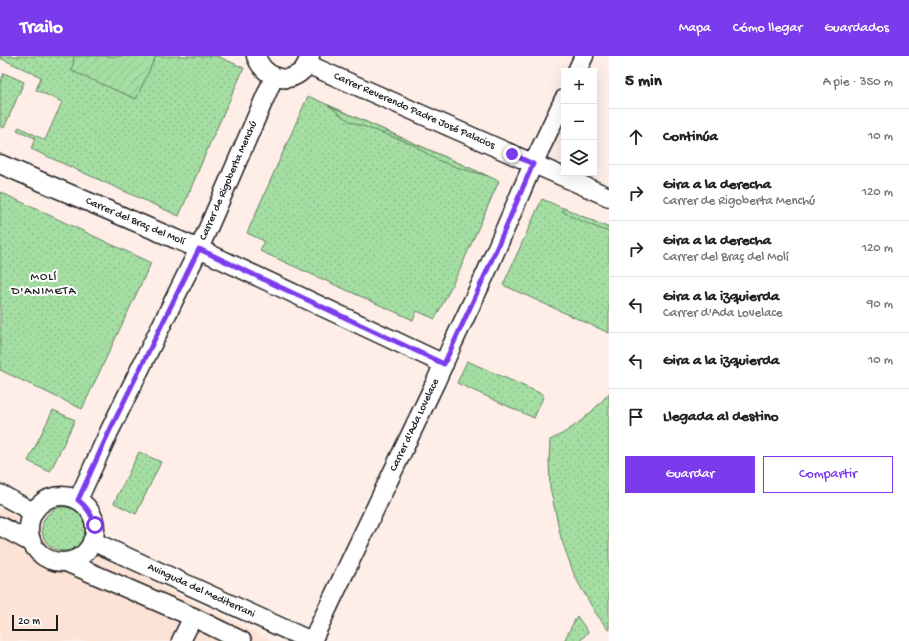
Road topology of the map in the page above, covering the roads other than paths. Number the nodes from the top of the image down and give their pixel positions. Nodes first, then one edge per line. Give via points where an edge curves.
1 (256, 56) edge
2 (584, 56) edge
3 (308, 60) edge
4 (578, 68) edge
5 (274, 77) junction
6 (562, 104) edge
7 (0, 164) edge
8 (533, 164) junction
9 (609, 197) edge
10 (199, 249) junction
11 (444, 364) junction
12 (0, 494) edge
13 (78, 500) junction
14 (33, 512) junction
15 (0, 526) edge
16 (92, 541) junction
17 (32, 543) junction
18 (66, 562) junction
19 (193, 617) junction
20 (181, 641) edge
21 (242, 641) edge
22 (312, 641) edge

1 - 5 street via 262,69
2 - 4 street
3 - 5 street via 297,75
3 - 8 street, Carrer Reverendo Padre José Palacios
5 - 10 street, Carrer de Rigoberta Menchú
6 - 8 street, Carrer d'Ada Lovelace
7 - 10 street, Carrer del Braç del Molí
8 - 9 street, Carrer Reverendo Padre José Palacios
8 - 11 street, Carrer d'Ada Lovelace
10 - 11 street, Carrer del Braç del Molí
10 - 13 street, Carrer de Rigoberta Menchú
11 - 22 street, Carrer d'Ada Lovelace
12 - 14 street
13 - 14 street via 68,496 48,498
13 - 16 street via 89,510 93,518 95,525
14 - 17 street via 29,524
15 - 17 street
16 - 18 street via 88,550 74,560
16 - 22 street, Avinguda del Mediterrani
17 - 18 street via 46,558
18 - 19 street
19 - 20 street
19 - 21 street

